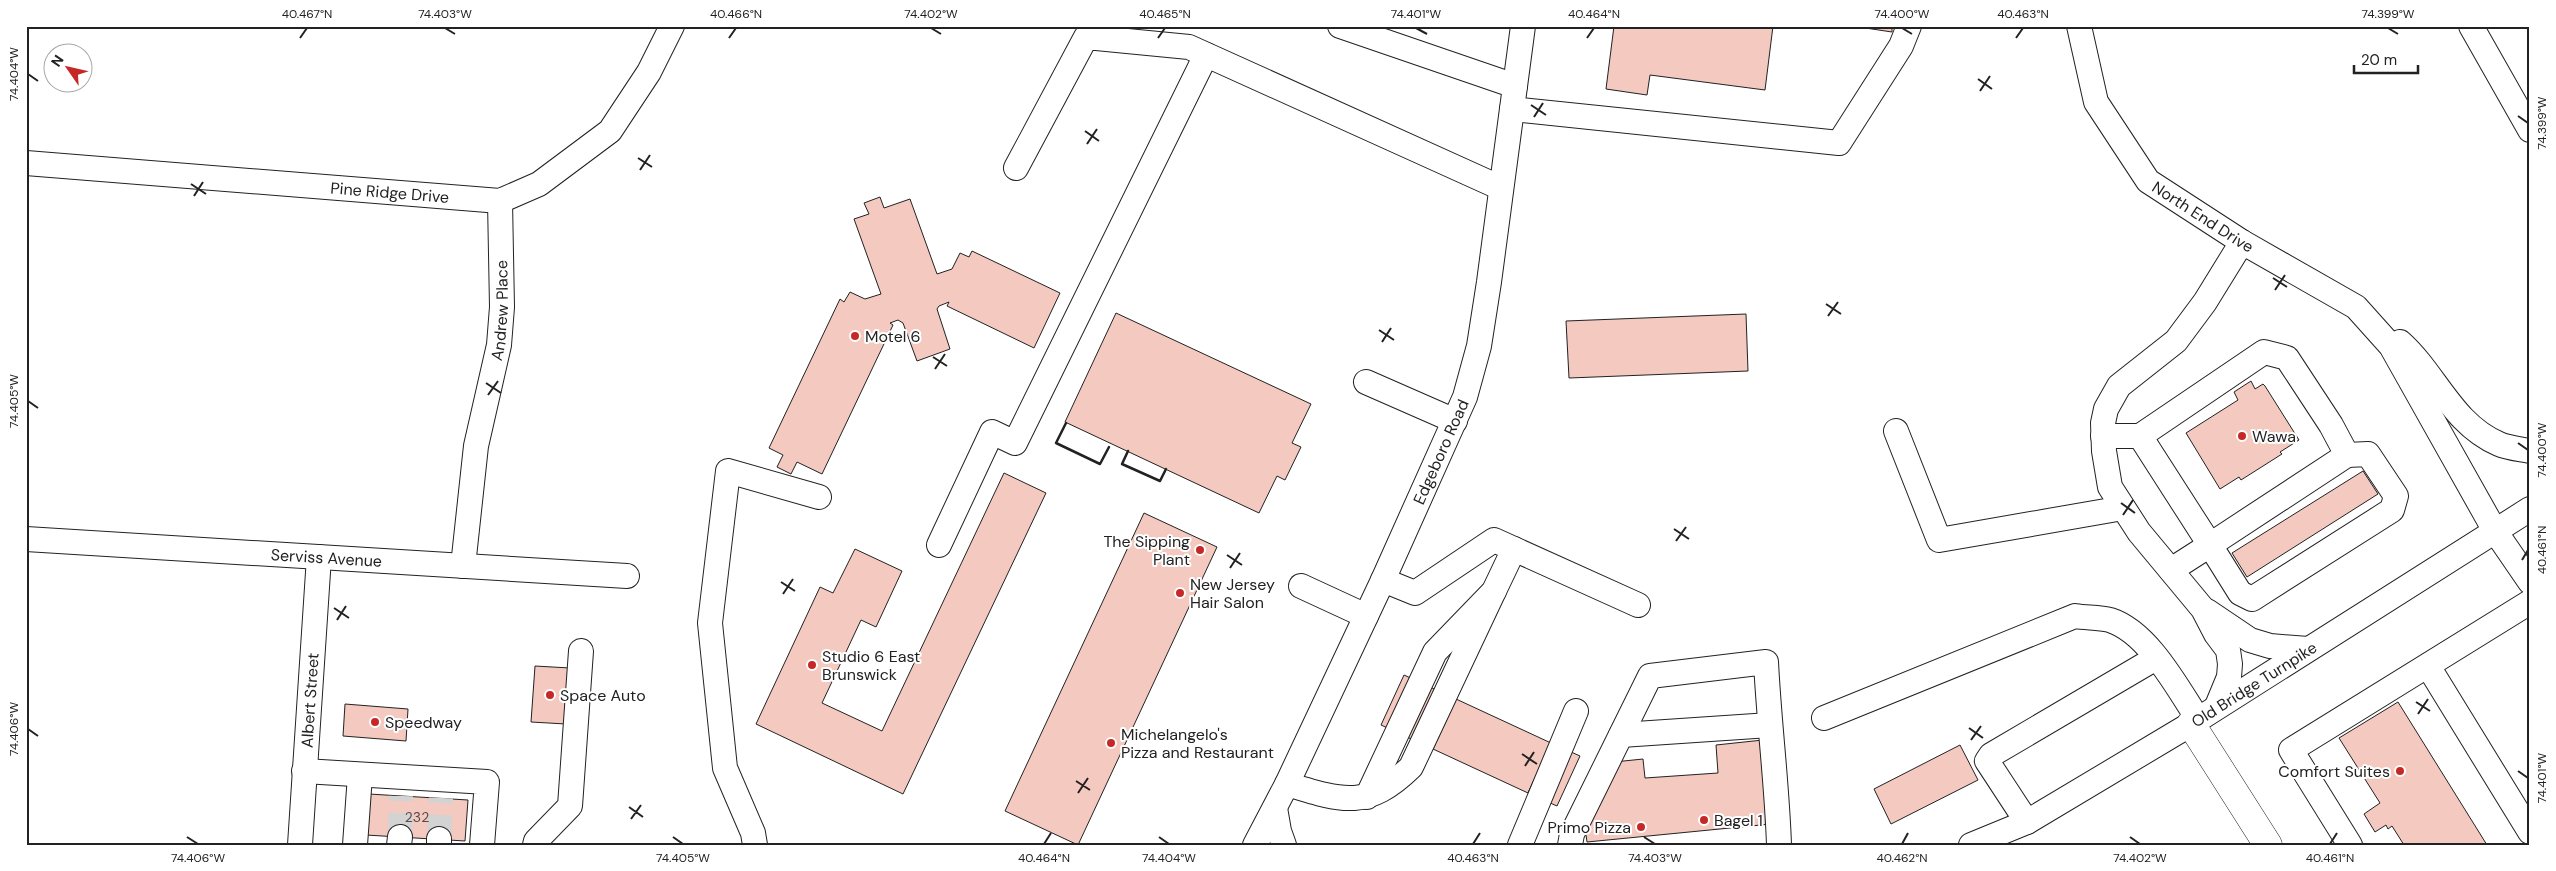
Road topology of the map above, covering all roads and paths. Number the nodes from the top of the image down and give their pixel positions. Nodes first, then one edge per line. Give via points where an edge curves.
1 (672, 26) edge
2 (1340, 26) edge
3 (1523, 26) edge
4 (1909, 26) edge
5 (2079, 26) edge
6 (2470, 26) edge
7 (1206, 55) junction
8 (1515, 86) junction
9 (1512, 109) junction
10 (2530, 130) edge
11 (26, 163) edge
12 (1016, 168) dead end
13 (1501, 188) junction
14 (500, 201) junction
15 (2242, 242) junction
16 (2356, 307) junction
17 (1366, 382) dead end
18 (1455, 421) junction
19 (1896, 431) dead end
20 (2103, 436) junction
21 (2140, 436) junction
22 (2530, 450) edge
23 (2347, 455) junction
24 (819, 496) dead end
25 (2123, 508) junction
26 (2530, 509) edge
27 (2496, 531) junction
28 (26, 538) edge
29 (939, 545) dead end
30 (1504, 545) junction
31 (2210, 545) junction
32 (319, 557) junction
33 (463, 566) junction
34 (2171, 570) junction
35 (627, 576) dead end
36 (1383, 580) junction
37 (2530, 582) edge
38 (1301, 586) dead end
39 (2530, 602) edge
40 (1638, 605) dead end
41 (2203, 608) junction
42 (1366, 616) junction
43 (2308, 649) junction
44 (581, 651) dead end
45 (2156, 658) junction
46 (2428, 666) junction
47 (2217, 706) junction
48 (1576, 710) dead end
49 (1824, 718) dead end
50 (2194, 722) junction
51 (1770, 725) junction
52 (1621, 735) junction
53 (304, 771) junction
54 (360, 775) junction
55 (1287, 784) junction
56 (1275, 808) junction
57 (2028, 822) junction
58 (2530, 832) edge
59 (300, 845) edge
60 (355, 845) edge
61 (482, 845) edge
62 (535, 845) edge
63 (755, 845) edge
64 (1255, 845) edge
65 (1284, 845) edge
66 (1520, 845) edge
67 (1570, 845) edge
68 (1779, 845) edge
69 (1971, 845) edge
70 (2268, 845) edge
71 (2350, 845) edge

1 - 14 street, Pine Ridge Drive via 649,72 610,131 539,184
2 - 8 street
3 - 8 street, Edgeboro Road
4 - 9 street via 1901,46 1839,143
5 - 15 street, North End Drive via 2096,102 2148,181
6 - 10 street
7 - 12 street via 1189,47 1086,36
7 - 13 street
7 - 29 street via 1015,443 992,432
8 - 9 street, Edgeboro Road
9 - 13 street, Edgeboro Road
11 - 14 street, Pine Ridge Drive
13 - 18 street, Edgeboro Road via 1473,372
14 - 33 street, Andrew Place via 502,308 499,345 476,446
15 - 16 street, North End Drive
15 - 20 street via 2176,341 2119,386 2106,409
16 - 22 street, North End Drive via 2407,348 2457,415 2500,445
16 - 27 street, North End Drive via 2391,346
17 - 18 street
18 - 36 street, Edgeboro Road
19 - 25 street via 1939,540
20 - 21 street
20 - 25 street via 2110,487
21 - 23 street via 2264,352 2287,358
21 - 31 street
23 - 31 street
23 - 31 street via 2368,454 2396,496 2392,510 2252,599 2240,593
24 - 63 street via 728,471 710,622 725,768
25 - 34 street
26 - 27 street, Old Bridge Turnpike
27 - 37 street, North End Drive
27 - 43 street, Old Bridge Turnpike
28 - 32 street, Serviss Avenue
30 - 36 street via 1415,593
30 - 40 street
30 - 55 street via 1494,591 1435,652 1367,798 1340,798
31 - 34 street
32 - 33 street, Serviss Avenue
32 - 53 street, Albert Street
33 - 35 street, Serviss Avenue
34 - 41 street
36 - 42 street, Edgeboro Road
38 - 42 street
39 - 46 street
41 - 43 street via 2250,640 2270,646
41 - 47 street via 2228,650 2229,677
42 - 55 street, Edgeboro Road
43 - 47 street, Old Bridge Turnpike
44 - 62 street via 570,806
45 - 49 street via 2138,636 2110,620 2075,616
45 - 50 street
45 - 57 street via 1987,760
46 - 58 street
46 - 71 street via 2291,750
47 - 50 street, Old Bridge Turnpike
48 - 66 street
50 - 57 street, Old Bridge Turnpike
50 - 70 highway
51 - 52 street
51 - 52 street via 1766,662 1650,676
51 - 68 street
52 - 67 street via 1572,834
53 - 54 street
53 - 59 street, Albert Street
54 - 60 street
54 - 61 street via 402,787 441,789 487,782
55 - 56 street, Edgeboro Road
56 - 64 street, Edgeboro Road
56 - 65 street
57 - 69 street, Old Bridge Turnpike

